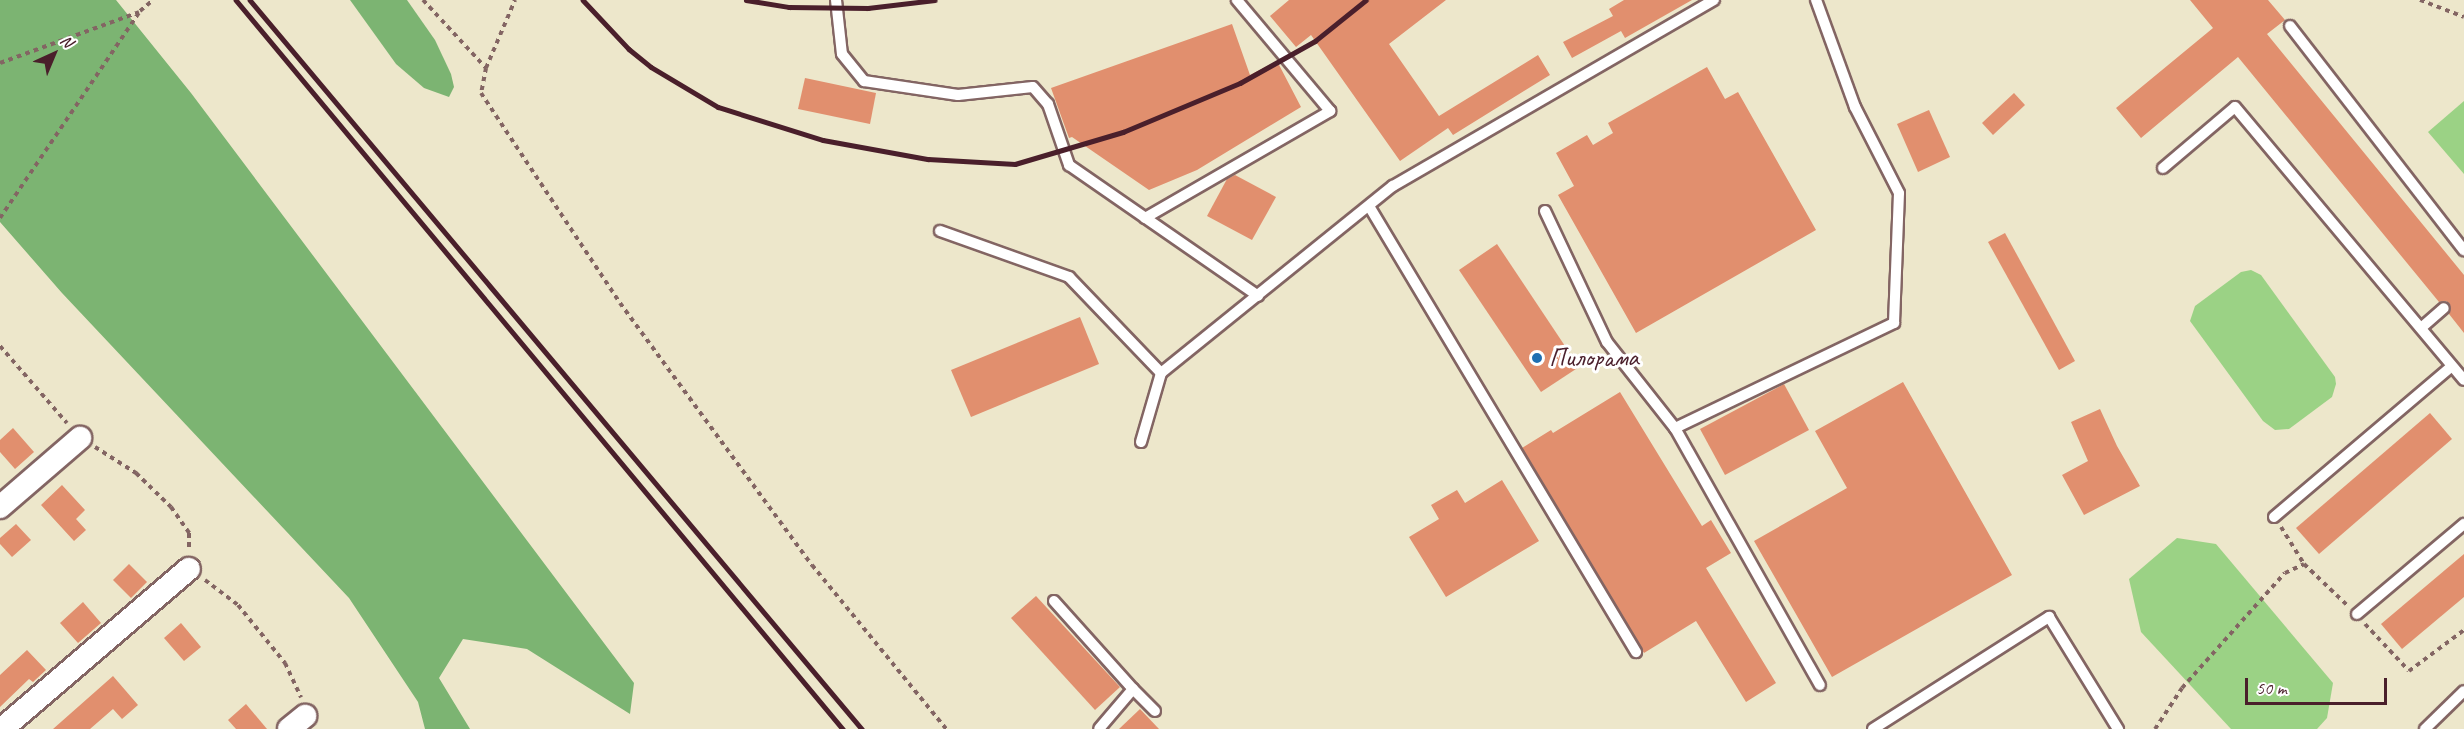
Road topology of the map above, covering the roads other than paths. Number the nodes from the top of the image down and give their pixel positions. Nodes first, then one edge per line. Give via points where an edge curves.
1 (836, 0) edge
2 (1237, 0) edge
3 (1714, 0) edge
4 (1816, 0) edge
5 (2290, 26) dead end
6 (2163, 168) dead end
7 (1369, 206) junction
8 (1545, 211) dead end
9 (1145, 218) junction
10 (940, 231) dead end
11 (2464, 250) edge
12 (1258, 296) junction
13 (2444, 308) dead end
14 (2421, 328) junction
15 (2452, 366) junction
16 (1161, 373) junction
17 (2464, 380) edge
18 (1675, 428) junction
19 (80, 438) road end
20 (1141, 442) dead end
21 (0, 507) edge
22 (2274, 517) dead end
23 (2464, 525) edge
24 (189, 569) road end
25 (1054, 601) dead end
26 (2357, 614) dead end
27 (1636, 652) dead end
28 (1820, 685) dead end
29 (1133, 689) junction
30 (2464, 691) edge
31 (1155, 711) dead end
32 (2, 729) edge
33 (1099, 729) edge
34 (1873, 729) edge
35 (2118, 729) edge
36 (2425, 729) edge

1 - 9 lane via 842,54 864,81 958,95 1033,87 1048,104 1069,165
2 - 9 lane via 1330,111
3 - 7 lane via 1393,186
4 - 18 lane via 1855,106 1899,193 1894,323
5 - 11 lane
6 - 14 lane via 2235,107
7 - 12 lane
7 - 27 lane
8 - 18 lane via 1607,342
9 - 12 lane
10 - 16 lane via 1069,277
12 - 16 lane
13 - 14 lane
14 - 15 lane
15 - 17 lane
15 - 22 lane
16 - 20 lane
18 - 28 lane
19 - 21 street
23 - 26 lane
24 - 32 street
25 - 29 lane
29 - 31 lane
29 - 33 lane
30 - 36 lane
34 - 35 lane via 2049,617

